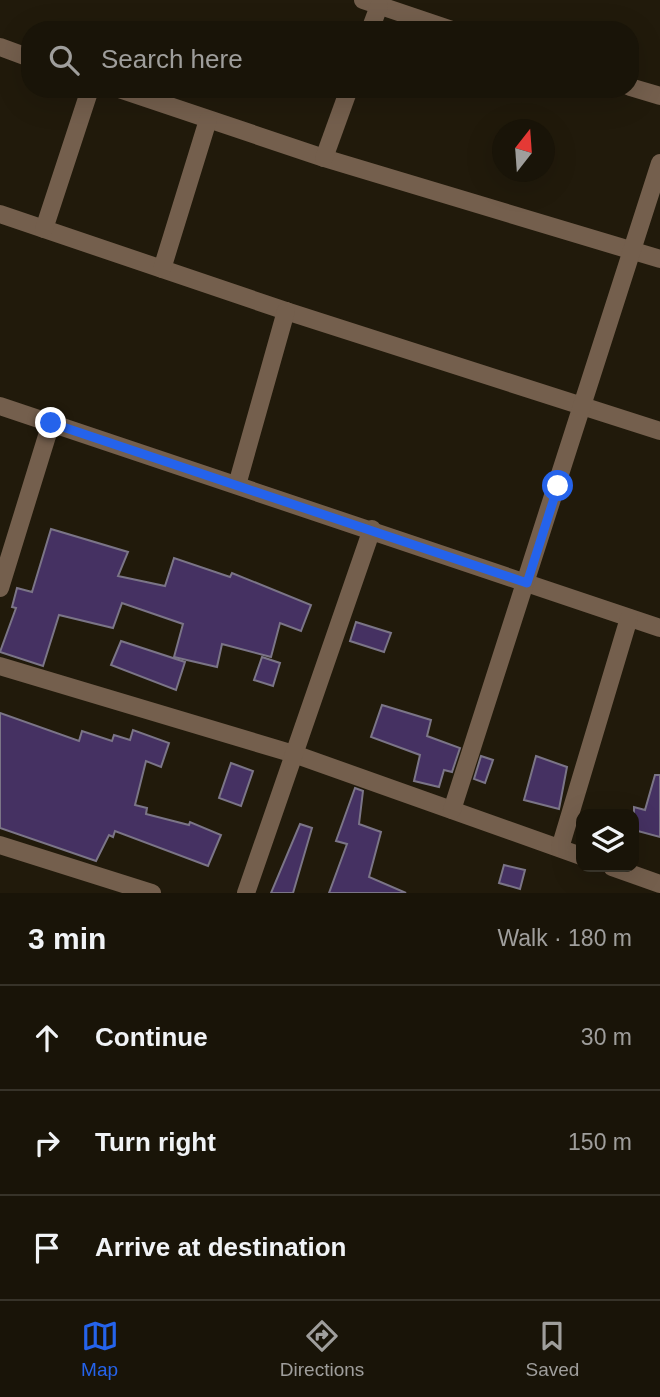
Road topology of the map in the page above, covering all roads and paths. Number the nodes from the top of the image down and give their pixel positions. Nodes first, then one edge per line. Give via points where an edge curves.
1 (371, 3) edge
2 (370, 21) edge
3 (425, 21) edge
4 (0, 47) edge
5 (21, 55) edge
6 (639, 90) edge
7 (660, 96) edge
8 (87, 98) edge
9 (144, 98) edge
10 (346, 98) edge
11 (208, 120) junction
12 (324, 158) junction
13 (660, 163) edge
14 (0, 214) edge
15 (44, 229) junction
16 (631, 251) junction
17 (660, 259) edge
18 (162, 269) junction
19 (286, 311) junction
20 (0, 406) edge
21 (583, 407) junction
22 (51, 423) junction
23 (660, 432) edge
24 (237, 485) junction
25 (372, 529) junction
26 (527, 583) junction
27 (0, 587) edge
28 (629, 618) junction
29 (660, 628) edge
30 (0, 666) edge
31 (293, 754) junction
32 (452, 810) junction
33 (0, 845) edge
34 (560, 848) junction
35 (576, 854) edge
36 (626, 872) edge
37 (660, 884) edge
38 (152, 893) edge
39 (246, 893) edge

1 - 2 street
1 - 3 street
4 - 5 street
6 - 7 street
8 - 15 street
9 - 11 street
10 - 12 street
11 - 12 street
11 - 18 street
12 - 16 street
13 - 16 street
14 - 15 street
15 - 18 street
16 - 17 street
16 - 21 street
18 - 19 street
19 - 21 street
19 - 24 street
20 - 22 street
21 - 23 street
21 - 26 street
22 - 24 street
22 - 27 street
24 - 25 street
25 - 26 street
25 - 31 street
26 - 28 street
26 - 32 street
28 - 29 street
28 - 34 street
30 - 31 street
31 - 32 street
31 - 39 street
32 - 34 street
33 - 38 street
34 - 35 street
36 - 37 street

